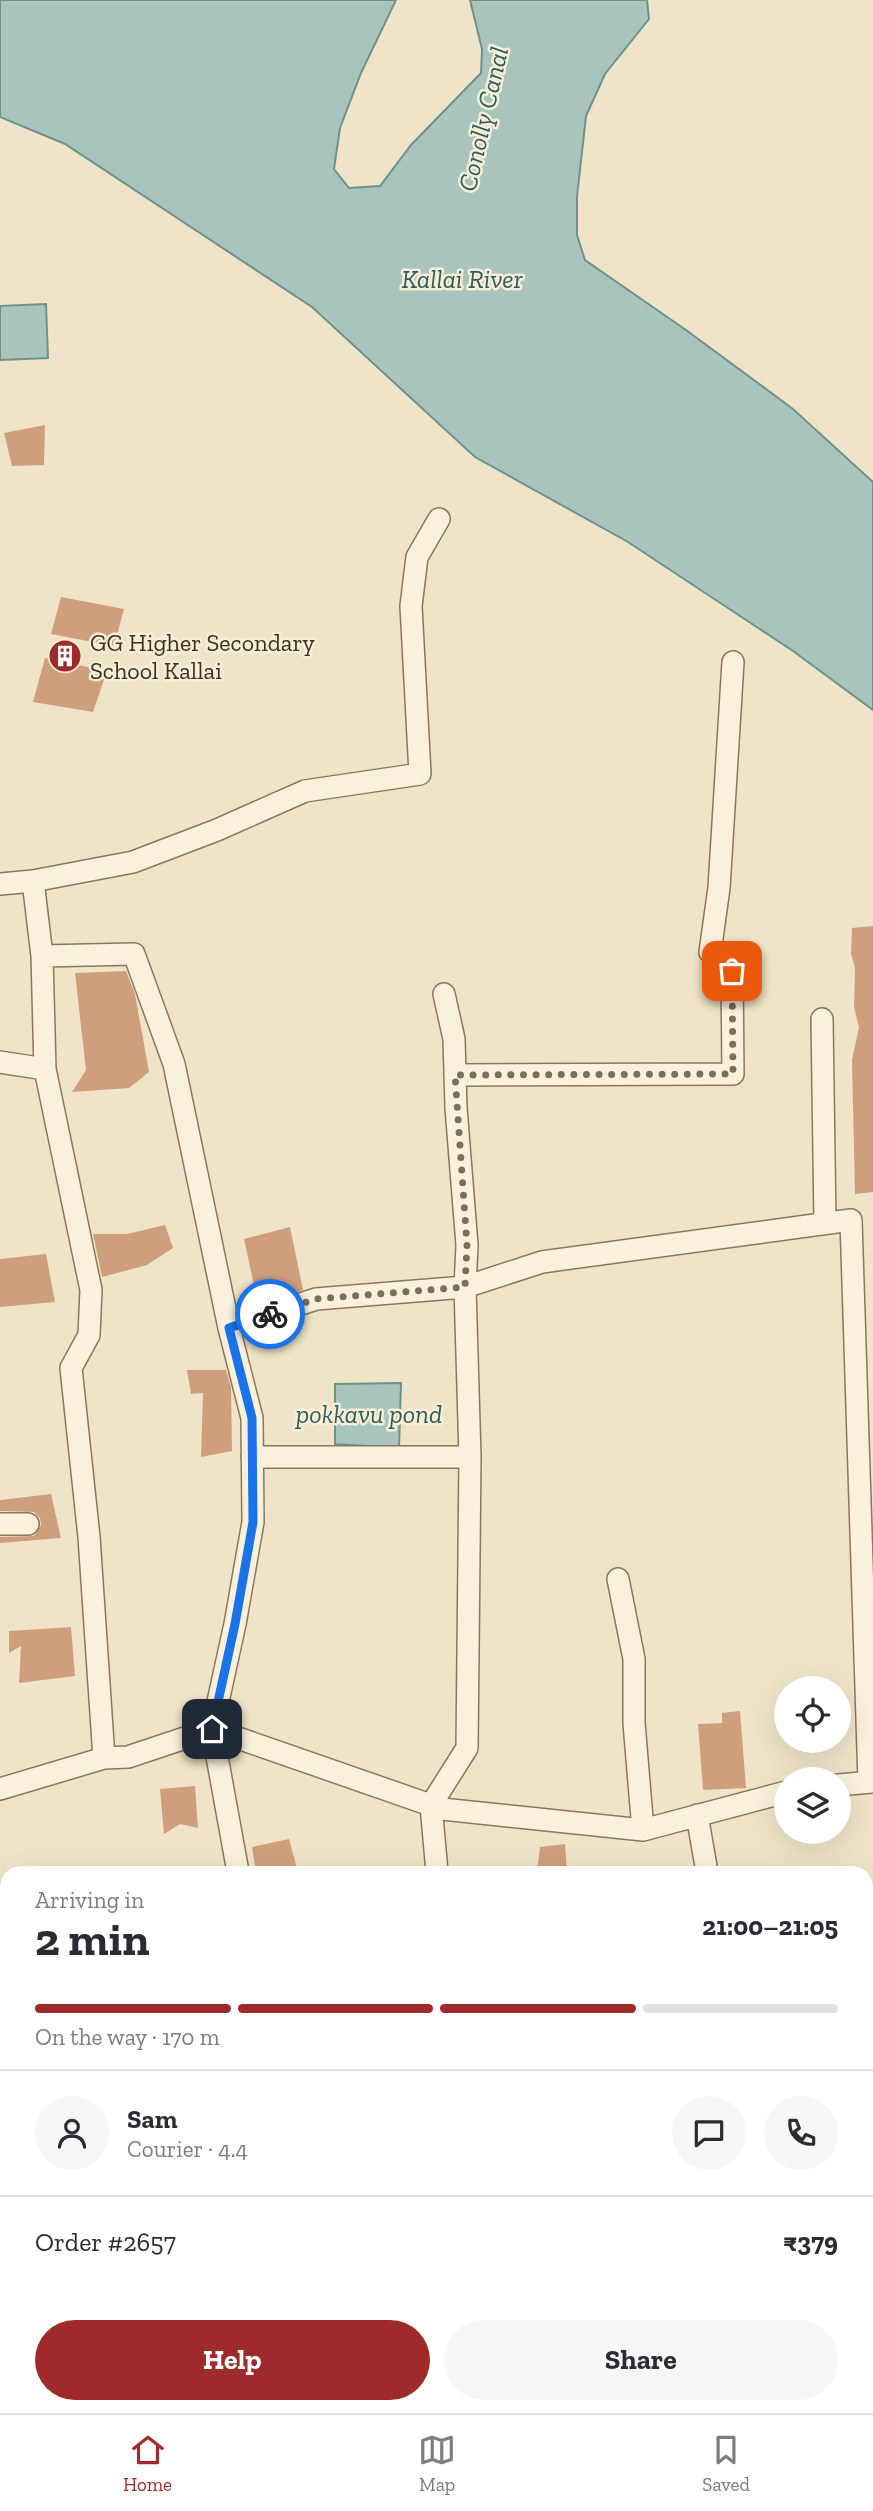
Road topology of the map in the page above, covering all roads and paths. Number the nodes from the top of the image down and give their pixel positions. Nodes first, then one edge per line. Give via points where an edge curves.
1 (439, 519) dead end
2 (733, 662) dead end
3 (33, 881) junction
4 (0, 884) edge
5 (42, 956) junction
6 (444, 994) dead end
7 (822, 1019) dead end
8 (0, 1062) edge
9 (45, 1069) junction
10 (455, 1075) junction
11 (825, 1223) junction
12 (465, 1287) junction
13 (229, 1328) junction
14 (252, 1457) junction
15 (470, 1457) junction
16 (0, 1524) edge
17 (28, 1524) dead end
18 (867, 1555) edge
19 (618, 1579) dead end
20 (212, 1729) junction
21 (104, 1758) junction
22 (871, 1782) edge
23 (851, 1784) edge
24 (0, 1789) edge
25 (774, 1795) edge
26 (430, 1805) junction
27 (697, 1815) junction
28 (643, 1830) junction
29 (237, 1866) edge
30 (436, 1866) edge
31 (706, 1866) edge

1 - 3 street via 417,557 411,606 420,774 305,791 133,862
2 - 10 street via 719,888 710,952 732,971 733,1074
3 - 4 street
3 - 5 street
5 - 9 street
5 - 13 street via 134,954 174,1064
6 - 10 street via 454,1039
7 - 11 street
8 - 9 street
9 - 21 street via 92,1290 89,1335 71,1368 89,1537
10 - 12 street via 467,1245
11 - 12 street via 542,1262
11 - 18 street via 851,1220
12 - 13 street via 316,1299
12 - 15 street
13 - 14 street via 252,1418
14 - 15 street
14 - 20 street via 253,1522
15 - 26 street via 467,1748
16 - 17 street
18 - 22 street
19 - 28 street via 634,1659
20 - 21 street via 128,1757
20 - 26 street
20 - 29 street
21 - 24 street
22 - 23 street
25 - 27 street
26 - 28 street
26 - 30 street
27 - 28 street
27 - 31 street

